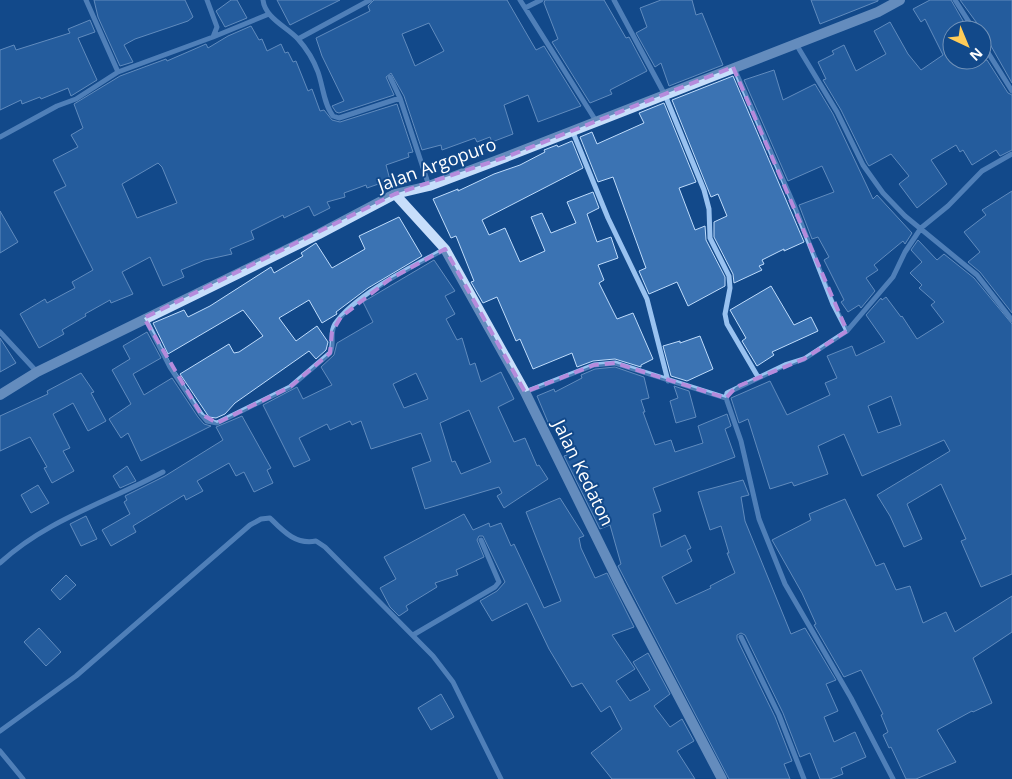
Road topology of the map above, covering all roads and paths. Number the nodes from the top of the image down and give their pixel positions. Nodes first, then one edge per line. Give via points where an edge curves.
1 (86, 0) edge
2 (207, 0) edge
3 (263, 0) edge
4 (370, 0) edge
5 (520, 0) edge
6 (541, 0) edge
7 (614, 0) edge
8 (900, 0) edge
9 (955, 0) edge
10 (526, 8) junction
11 (269, 14) junction
12 (968, 20) edge
13 (213, 36) junction
14 (298, 39) junction
15 (796, 44) junction
16 (992, 59) edge
17 (733, 67) junction
18 (118, 72) junction
19 (390, 76) dead end
20 (1012, 91) edge
21 (665, 95) junction
22 (400, 98) junction
23 (596, 121) junction
24 (572, 130) junction
25 (0, 137) edge
26 (1012, 154) edge
27 (429, 186) junction
28 (395, 194) junction
29 (921, 228) junction
30 (445, 249) junction
31 (144, 318) junction
32 (1012, 320) edge
33 (847, 331) junction
34 (0, 332) edge
35 (38, 372) junction
36 (758, 377) junction
37 (668, 381) junction
38 (525, 392) junction
39 (0, 395) edge
40 (726, 398) junction
41 (163, 472) dead end
42 (481, 540) dead end
43 (0, 563) edge
44 (413, 635) junction
45 (741, 637) dead end
46 (0, 731) edge
47 (0, 751) edge
48 (23, 779) edge
49 (501, 779) edge
50 (722, 779) edge
51 (804, 779) edge
52 (893, 779) edge

1 - 18 street
2 - 13 street via 217,27
3 - 11 street
4 - 14 street
5 - 10 street
6 - 10 street
7 - 21 street
8 - 15 street, Jalan Argopuro
9 - 12 street
10 - 23 street
11 - 13 street
11 - 14 street
13 - 18 street
14 - 22 street via 318,71 330,112 336,118
15 - 17 street, Jalan Argopuro
15 - 29 street via 884,194
16 - 20 street
17 - 21 street, Jalan Argopuro
17 - 33 street
18 - 25 street via 76,99
19 - 22 street
21 - 23 street, Jalan Argopuro
21 - 36 street via 710,209 710,238 729,276 727,324
22 - 27 street
23 - 24 street, Jalan Argopuro
24 - 27 street, Jalan Argopuro
24 - 37 street via 608,218 647,299
26 - 29 street via 982,171
27 - 28 street, Jalan Argopuro
28 - 30 street, Jalan Kedaton
28 - 31 street, Jalan Argopuro via 320,234
29 - 32 street via 977,275
29 - 33 street via 893,277
30 - 31 street via 390,279 341,317 332,332 334,346 330,353 290,387 217,423 207,421 201,414 170,367
30 - 38 street, Jalan Kedaton
31 - 35 street, Jalan Argopuro
33 - 36 street via 804,359
34 - 35 street
35 - 39 street, Jalan Argopuro
36 - 40 street via 727,393
37 - 38 street via 614,363 594,365
37 - 40 street
38 - 50 street, Jalan Kedaton via 620,585
40 - 52 street via 741,441 759,518 785,584 851,698
41 - 43 street via 42,531
42 - 44 street via 499,582
44 - 46 street via 325,547 316,542 296,540 270,518 261,519 250,525 76,676
44 - 49 street via 452,682
45 - 51 street via 779,715
47 - 48 street

